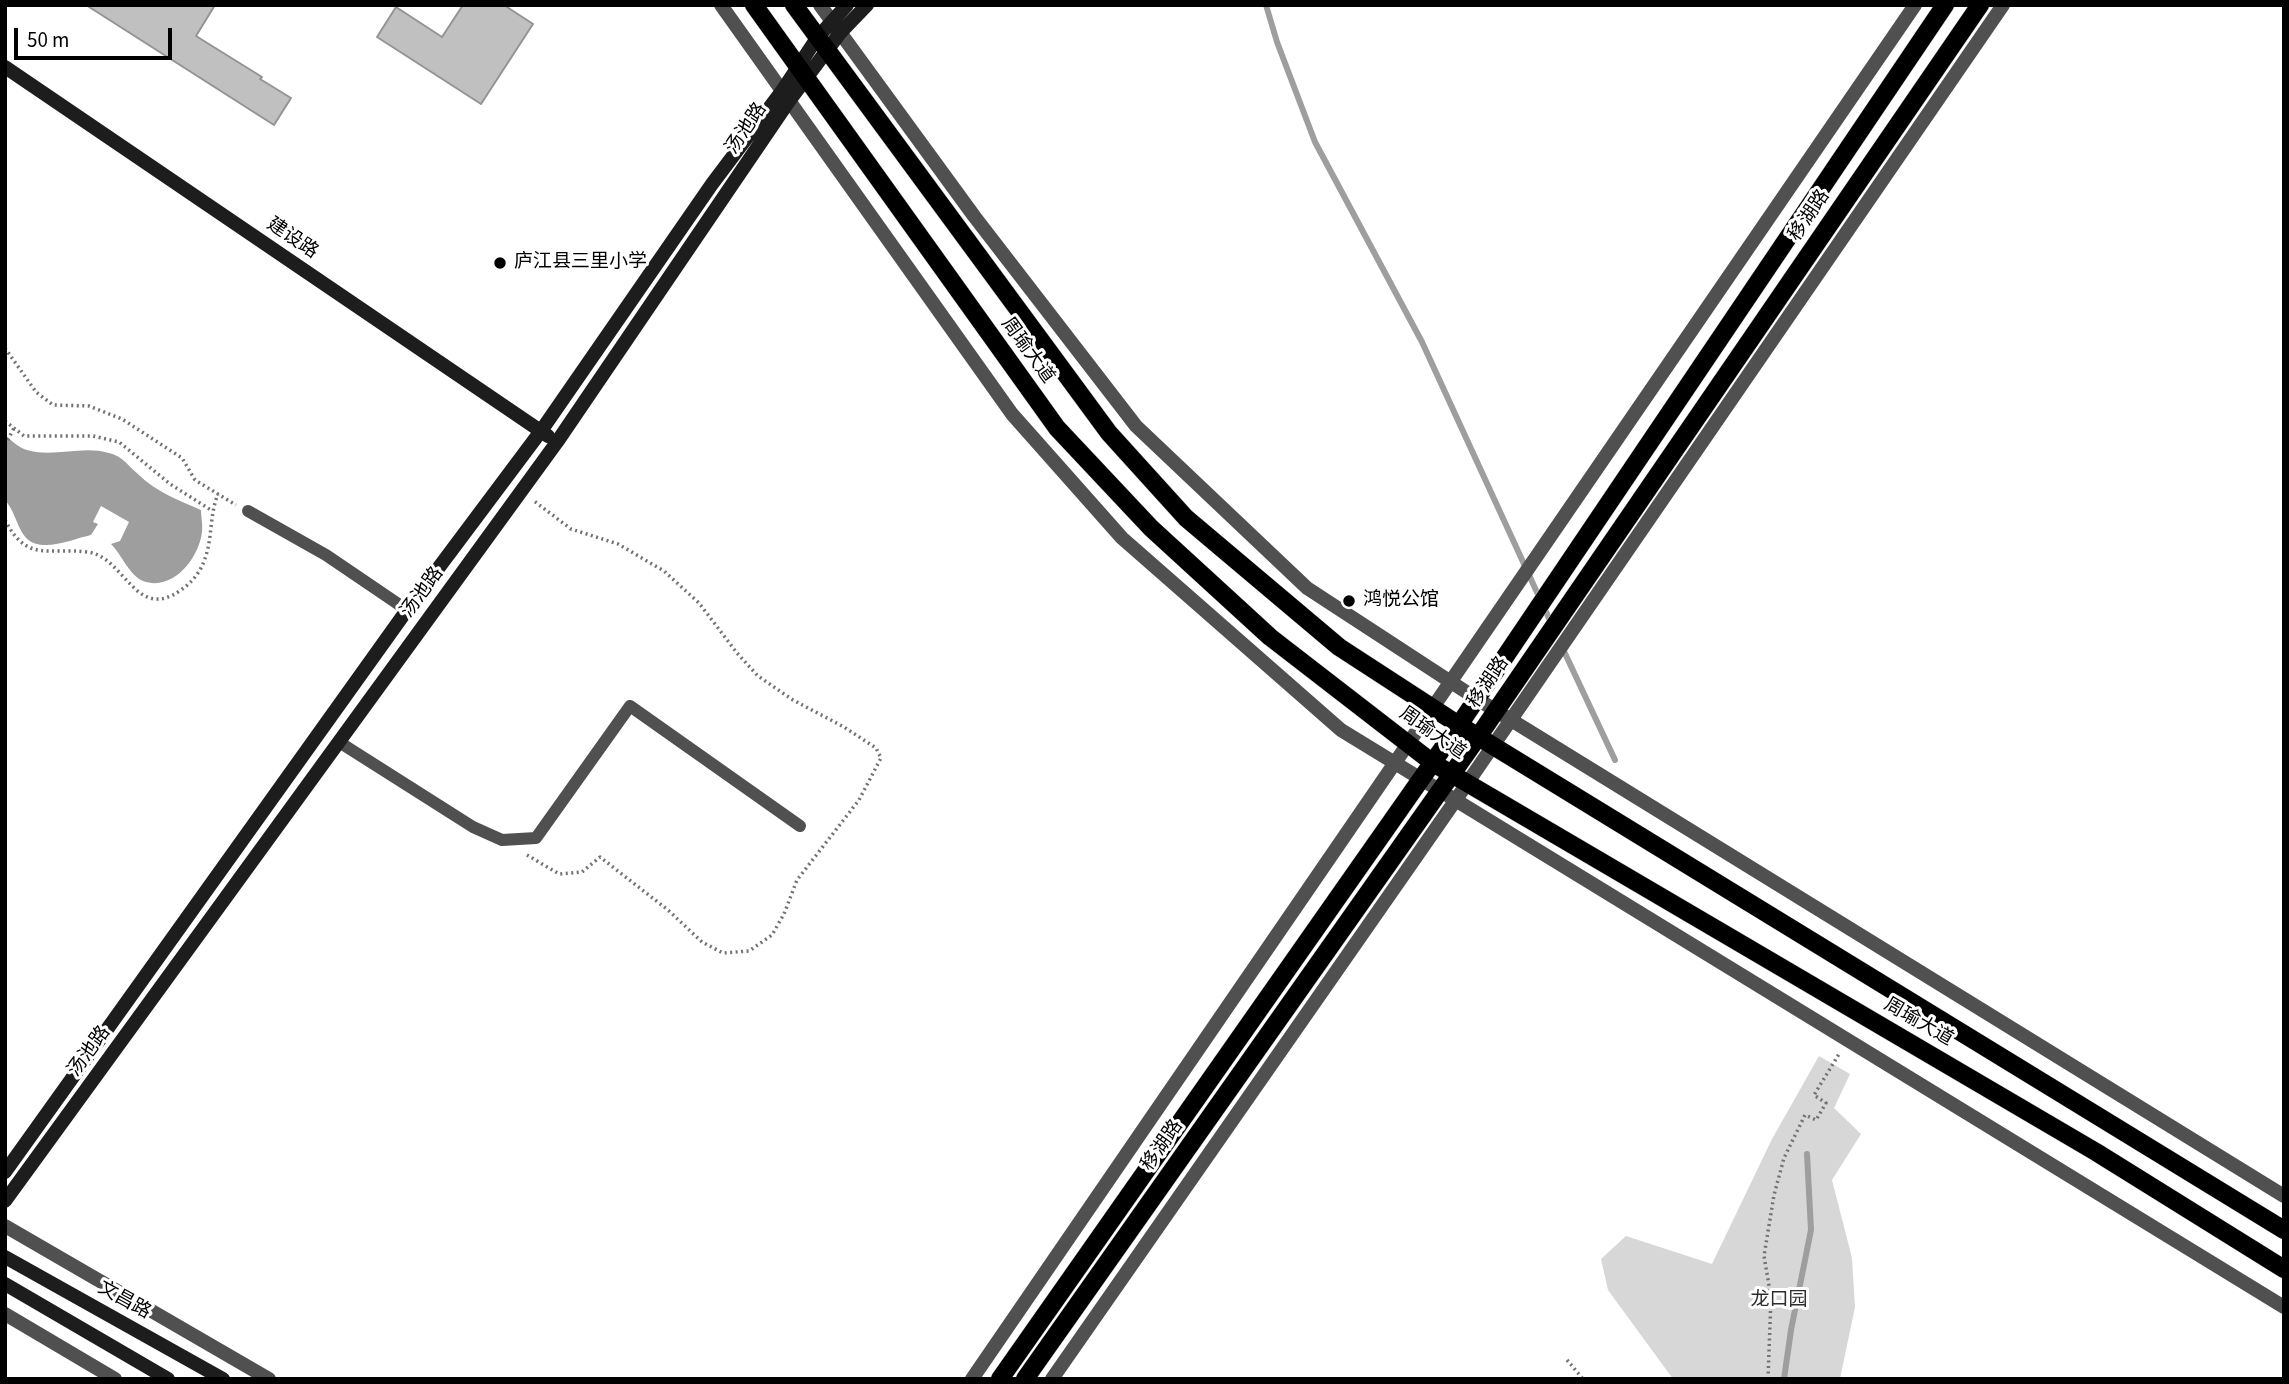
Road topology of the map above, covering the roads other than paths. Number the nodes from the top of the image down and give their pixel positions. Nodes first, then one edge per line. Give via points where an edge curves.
1 (721, 5) edge
2 (754, 5) edge
3 (794, 5) edge
4 (820, 5) edge
5 (847, 5) edge
6 (867, 5) edge
7 (1915, 5) edge
8 (1945, 5) edge
9 (1980, 5) edge
10 (2003, 5) edge
11 (836, 27) junction
12 (821, 44) junction
13 (5, 67) edge
14 (802, 74) junction
15 (785, 96) junction
16 (541, 431) junction
17 (557, 442) junction
18 (248, 511) road end
19 (407, 610) junction
20 (1450, 682) junction
21 (1477, 699) junction
22 (1432, 708) junction
23 (1504, 715) junction
24 (1459, 725) junction
25 (1485, 741) junction
26 (339, 743) junction
27 (1408, 744) junction
28 (1394, 763) junction
29 (1433, 763) junction
30 (1451, 774) junction
31 (1421, 779) junction
32 (1467, 783) junction
33 (1439, 790) junction
34 (1455, 801) junction
35 (800, 826) dead end
36 (5, 1172) edge
37 (2284, 1196) edge
38 (5, 1201) edge
39 (5, 1226) edge
40 (2284, 1230) edge
41 (5, 1257) edge
42 (2284, 1269) edge
43 (5, 1284) edge
44 (2284, 1307) edge
45 (5, 1314) edge
46 (116, 1379) edge
47 (167, 1379) edge
48 (223, 1379) edge
49 (269, 1379) edge
50 (972, 1379) edge
51 (1000, 1379) edge
52 (1025, 1379) edge
53 (1052, 1379) edge

1 - 15 street
2 - 14 main road, 周瑜大道
3 - 12 main road, 周瑜大道
4 - 11 street
5 - 11 street, 汤池路
6 - 11 street, 汤池路
7 - 20 street, 移湖路
8 - 21 main road, 移湖路
9 - 23 main road, 移湖路 via 1553,628
10 - 23 street, 移湖路 via 1567,639
11 - 12 street, 汤池路
11 - 20 street via 1136,426 1307,588
12 - 14 street, 汤池路
12 - 22 main road, 周瑜大道 via 1109,433 1185,518 1339,648
13 - 16 street, 建设路
14 - 15 street, 汤池路
14 - 27 main road, 周瑜大道 via 1057,428 1151,528 1269,637
15 - 16 street, 汤池路 via 712,184
15 - 17 street, 汤池路
15 - 28 street via 1012,414 1122,538 1341,730
16 - 17 street, 建设路
16 - 19 street, 汤池路
17 - 26 street, 汤池路
18 - 19 lane via 326,555
19 - 36 street, 汤池路
20 - 21 street
20 - 22 street, 移湖路
21 - 23 street
21 - 24 main road, 移湖路
22 - 24 main road, 周瑜大道
22 - 27 street, 移湖路
23 - 25 main road, 移湖路
23 - 37 street
24 - 25 main road, 周瑜大道
24 - 29 main road, 移湖路
25 - 30 main road, 移湖路
25 - 32 street, 移湖路
25 - 40 main road, 周瑜大道
26 - 35 lane via 473,827 502,840 536,838 630,706
26 - 38 street, 汤池路
27 - 28 street, 移湖路
27 - 29 main road, 周瑜大道
28 - 31 street
28 - 50 street, 移湖路
29 - 30 main road, 周瑜大道
29 - 31 main road, 移湖路
30 - 32 main road, 周瑜大道
30 - 33 main road, 移湖路
31 - 33 street
31 - 51 main road, 移湖路
32 - 34 street, 移湖路
32 - 42 main road, 周瑜大道 via 2084,1145
33 - 34 street
33 - 52 main road, 移湖路
34 - 44 street
34 - 53 street, 移湖路
39 - 49 street
41 - 48 street, 文昌路
43 - 47 street
45 - 46 street

